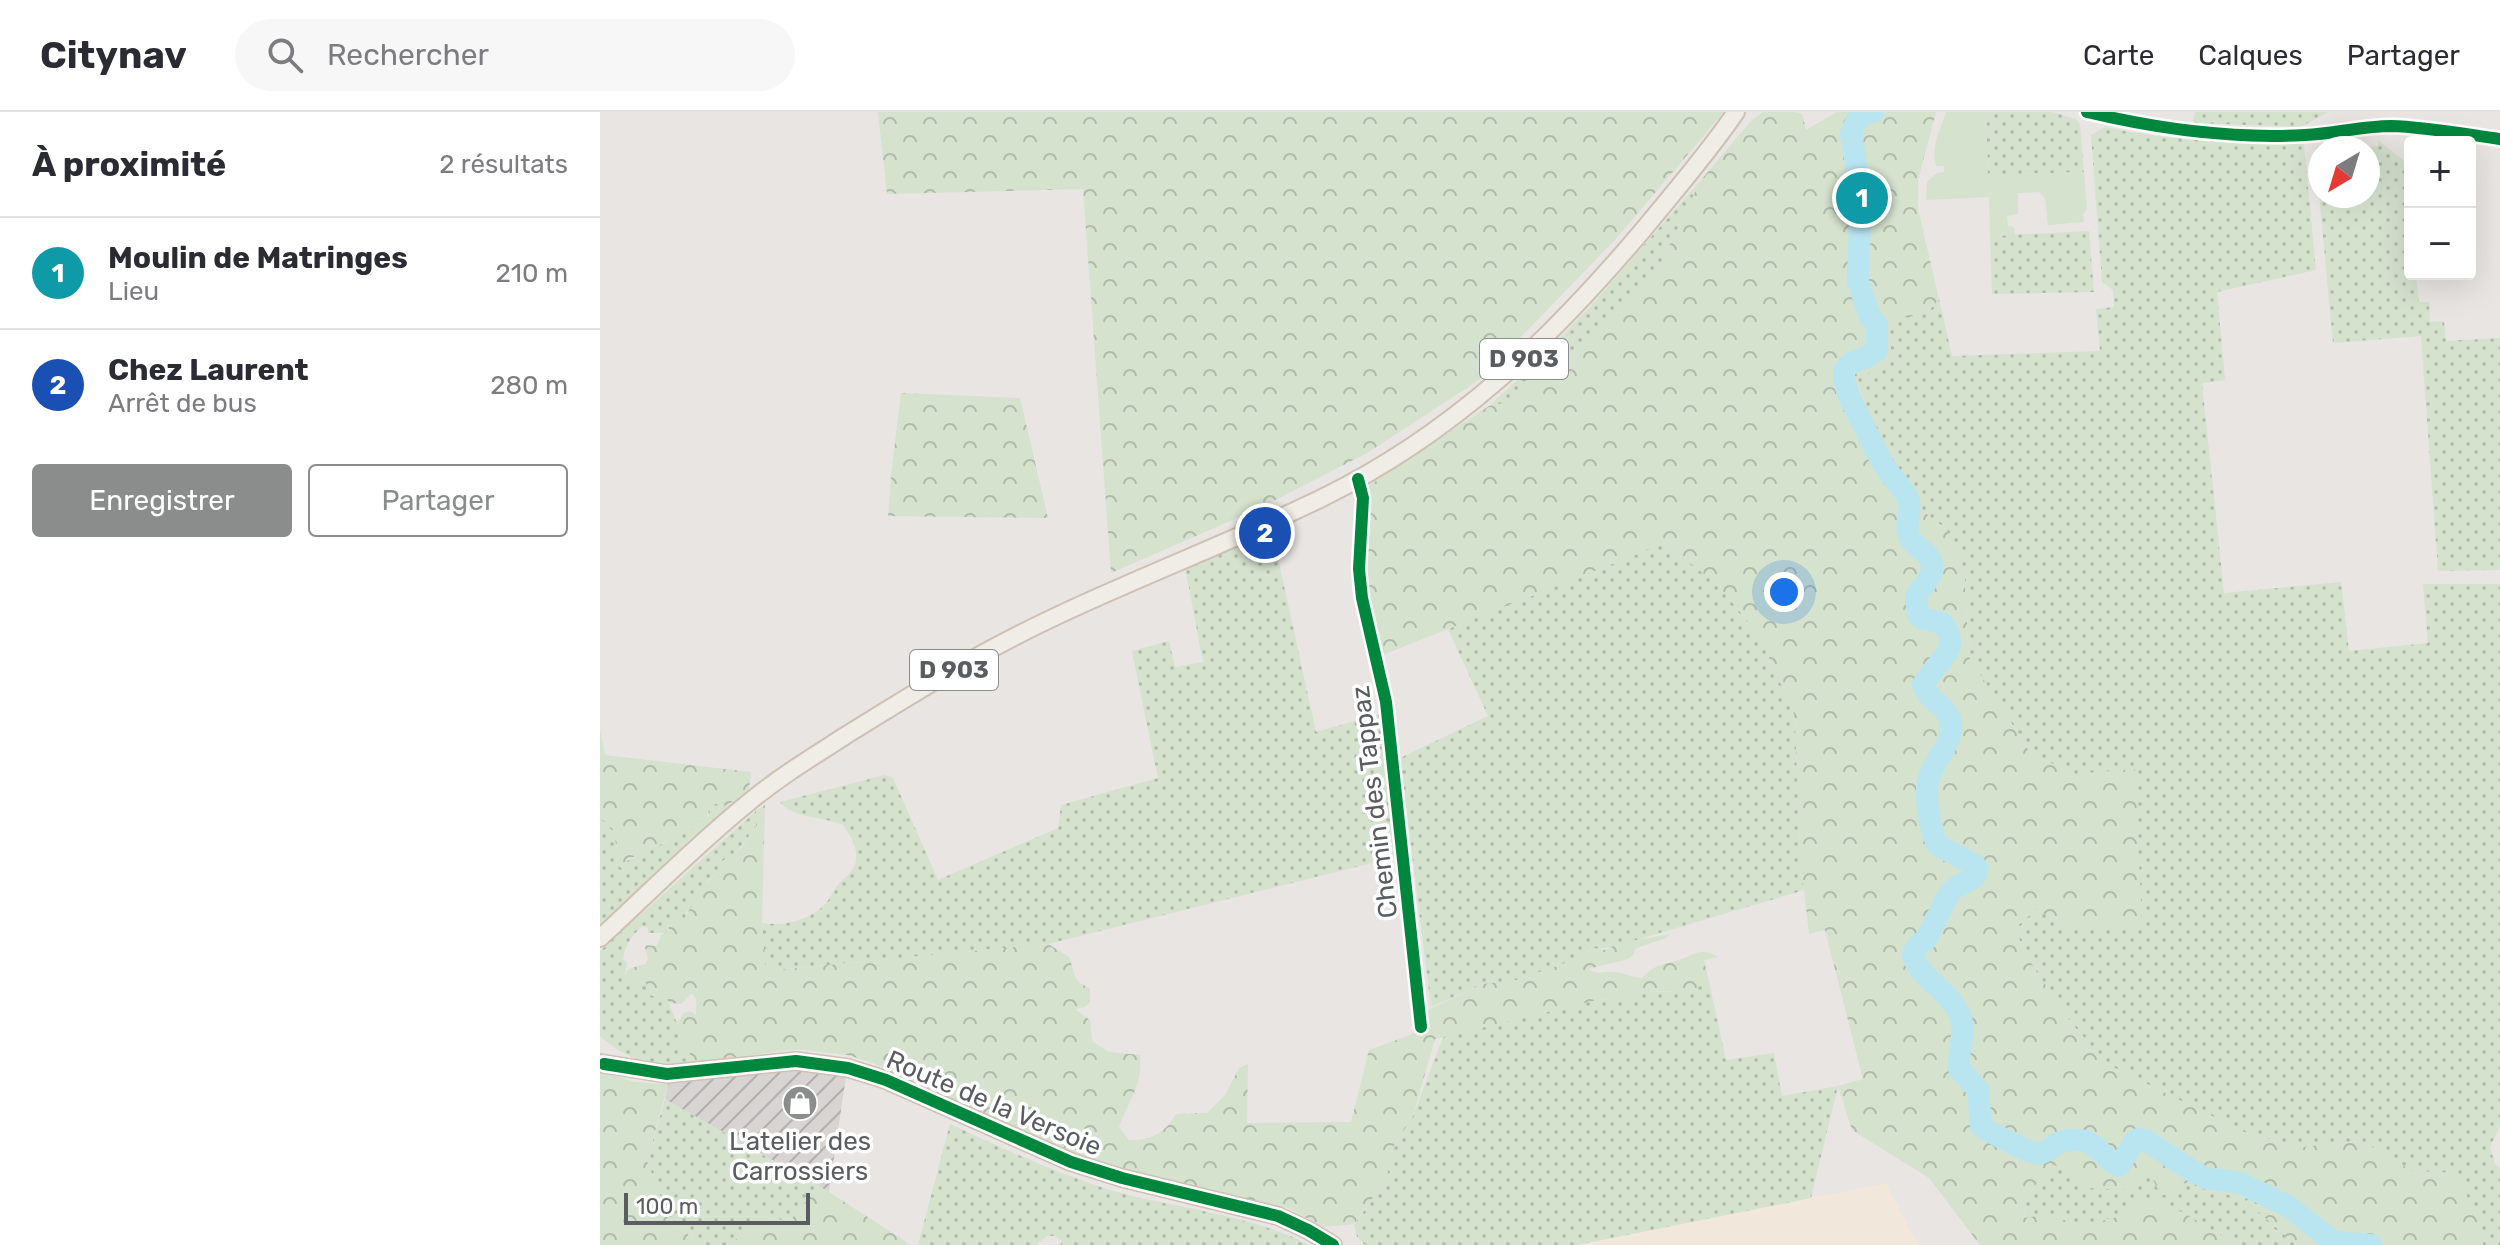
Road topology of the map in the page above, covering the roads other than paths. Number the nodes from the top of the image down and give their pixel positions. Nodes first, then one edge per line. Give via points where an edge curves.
1 (1736, 112) edge
2 (1747, 112) edge
3 (2087, 112) edge
4 (2500, 139) edge
5 (1715, 143) junction
6 (1358, 479) junction
7 (600, 938) edge
8 (1421, 1027) dead end
9 (600, 1051) edge
10 (600, 1063) edge
11 (628, 1068) junction
12 (1333, 1245) edge

1 - 5 main road, D 903
2 - 5 main road, D 903
3 - 4 street via 2166,128 2246,135 2315,135 2385,126
5 - 6 main road, D 903 via 1536,348 1463,410
6 - 7 main road, D 903 via 1070,608 917,692 748,803
6 - 8 street, Chemin des Tappaz via 1363,498 1360,581 1386,702
9 - 11 main road, Route de la Versoie
10 - 11 main road, Route de la Versoie
11 - 12 main road, Route de la Versoie via 677,1074 796,1061 848,1068 1079,1165 1270,1214

